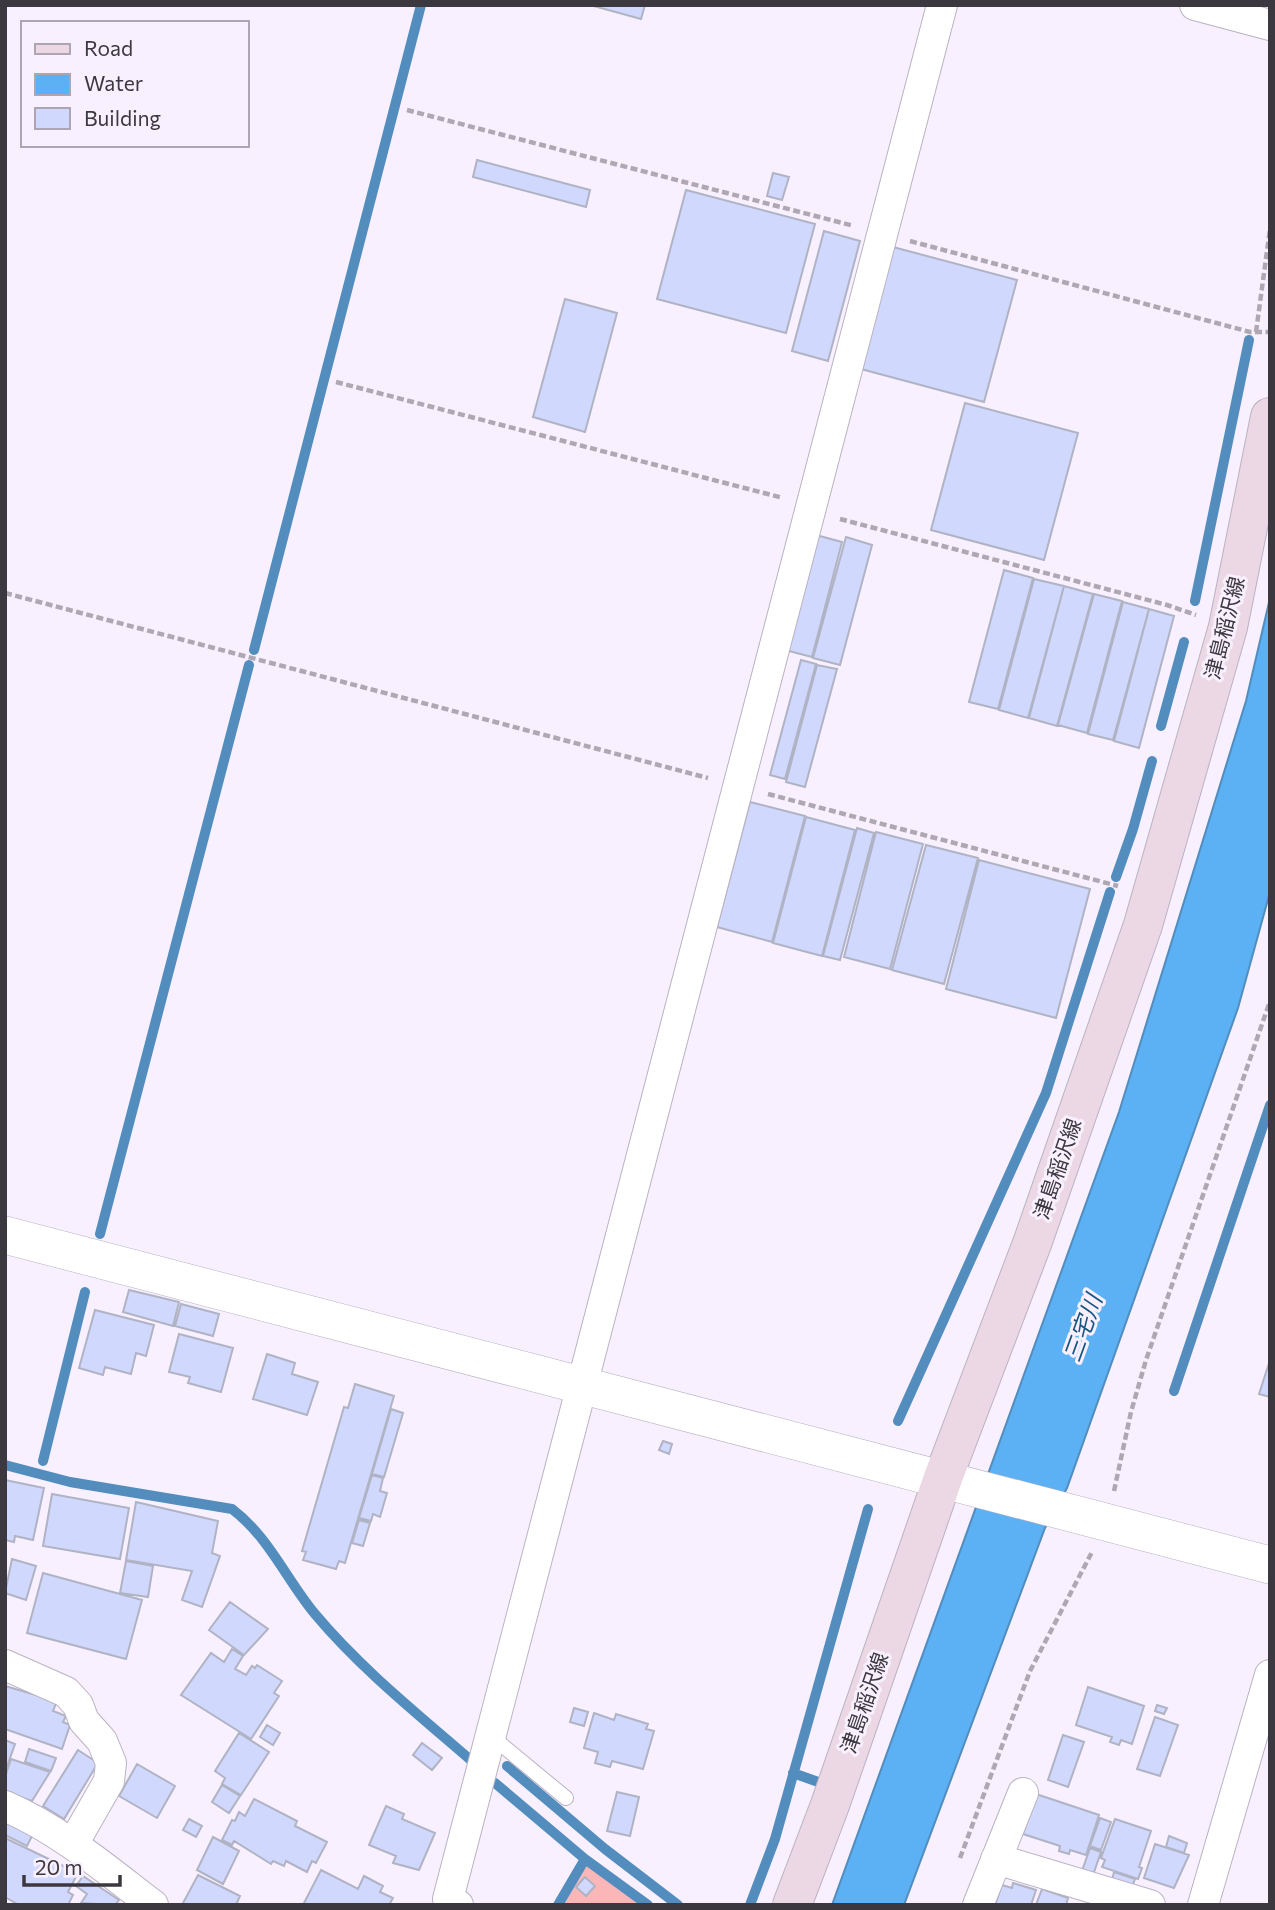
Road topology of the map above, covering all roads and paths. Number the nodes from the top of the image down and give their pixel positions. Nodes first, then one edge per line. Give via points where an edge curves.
1 (942, 5) edge
2 (1195, 5) edge
3 (1270, 25) edge
4 (408, 110) dead end
5 (1270, 229) edge
6 (883, 234) junction
7 (1256, 332) junction
8 (1270, 332) edge
9 (336, 382) dead end
10 (1270, 417) edge
11 (812, 509) junction
12 (5, 593) edge
13 (1228, 627) junction
14 (741, 786) junction
15 (1151, 894) junction
16 (1270, 1001) edge
17 (5, 1235) edge
18 (583, 1385) junction
19 (952, 1481) junction
20 (1102, 1520) junction
21 (1270, 1565) edge
22 (5, 1665) edge
23 (1270, 1675) edge
24 (491, 1736) junction
25 (1023, 1793) dead end
26 (566, 1798) dead end
27 (5, 1807) edge
28 (73, 1844) junction
29 (996, 1859) junction
30 (957, 1866) dead end
31 (153, 1905) edge
32 (458, 1905) edge
33 (792, 1905) edge
34 (978, 1905) edge
35 (1150, 1905) edge
36 (1203, 1905) edge

1 - 6 street
2 - 3 street
4 - 6 path
5 - 7 path
6 - 7 path
6 - 11 street
7 - 8 path
9 - 11 path
10 - 13 main road, 津島稲沢線
11 - 13 path via 1167,605
11 - 14 street
12 - 14 path
13 - 15 main road, 津島稲沢線
14 - 15 path
14 - 18 street
15 - 19 main road, 津島稲沢線
16 - 20 path via 1146,1360
17 - 18 street
18 - 19 street
18 - 24 street
19 - 20 street
19 - 33 main road, 津島稲沢線
20 - 21 street
20 - 30 path via 1030,1671
22 - 28 street via 66,1692 102,1741 111,1763 108,1781
23 - 36 street
24 - 26 lane
24 - 32 street via 448,1899
25 - 29 street
27 - 28 street via 33,1818
28 - 31 street
29 - 34 street
29 - 35 street

